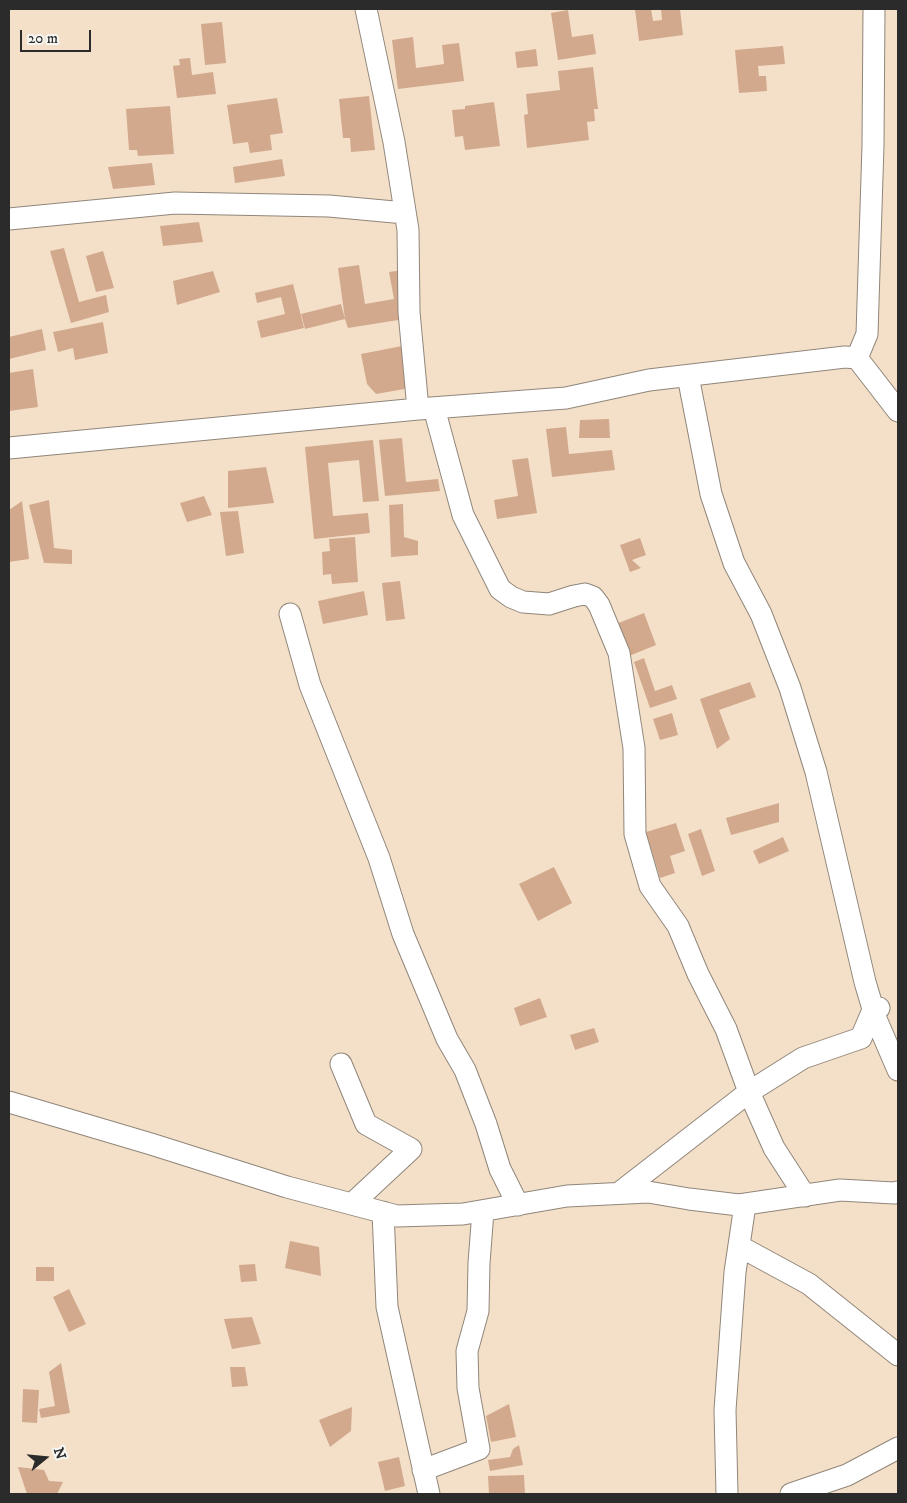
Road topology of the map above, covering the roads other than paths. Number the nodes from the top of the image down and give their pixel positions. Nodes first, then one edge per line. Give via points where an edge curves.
1 (366, 9) edge
2 (874, 9) edge
3 (405, 213) junction
4 (9, 219) edge
5 (857, 358) junction
6 (688, 376) junction
7 (891, 392) edge
8 (426, 408) junction
9 (898, 411) edge
10 (9, 448) edge
11 (290, 614) dead end
12 (878, 1008) junction
13 (891, 1032) edge
14 (341, 1064) dead end
15 (898, 1070) edge
16 (749, 1092) junction
17 (9, 1102) edge
18 (898, 1192) edge
19 (619, 1193) junction
20 (805, 1196) junction
21 (352, 1204) junction
22 (745, 1204) junction
23 (518, 1205) junction
24 (483, 1211) junction
25 (383, 1212) junction
26 (739, 1246) junction
27 (898, 1355) edge
28 (898, 1448) edge
29 (423, 1470) junction
30 (429, 1494) edge
31 (727, 1494) edge
32 (791, 1494) edge

1 - 3 street via 394,142
2 - 5 street via 874,145 866,334
3 - 4 street via 329,206 175,203
3 - 8 street via 410,312
5 - 6 street
5 - 7 street
6 - 8 street via 649,380 566,398
6 - 12 street via 711,494 734,563 762,614 786,679 816,772 865,982
7 - 9 street
8 - 10 street
8 - 16 street via 463,515 500,590 523,602 549,604 585,594 593,597 599,606 619,653 634,748 635,834 650,886 678,926 726,1029
11 - 23 street via 310,685 379,858 403,934 447,1038 465,1070 500,1169
12 - 13 street
12 - 16 street via 862,1038 803,1058
13 - 15 street
14 - 21 street via 366,1124 410,1149
16 - 19 street
16 - 20 street via 774,1148
17 - 21 street
18 - 20 street via 840,1190
19 - 22 street via 648,1192
19 - 23 street via 567,1196
20 - 22 street
21 - 25 street
22 - 26 street
23 - 24 street
24 - 25 street via 397,1216
24 - 29 street via 478,1311 467,1352 468,1388 479,1449
25 - 29 street via 387,1307
26 - 27 street via 809,1284
26 - 31 street via 725,1410
28 - 32 street via 847,1475
29 - 30 street

